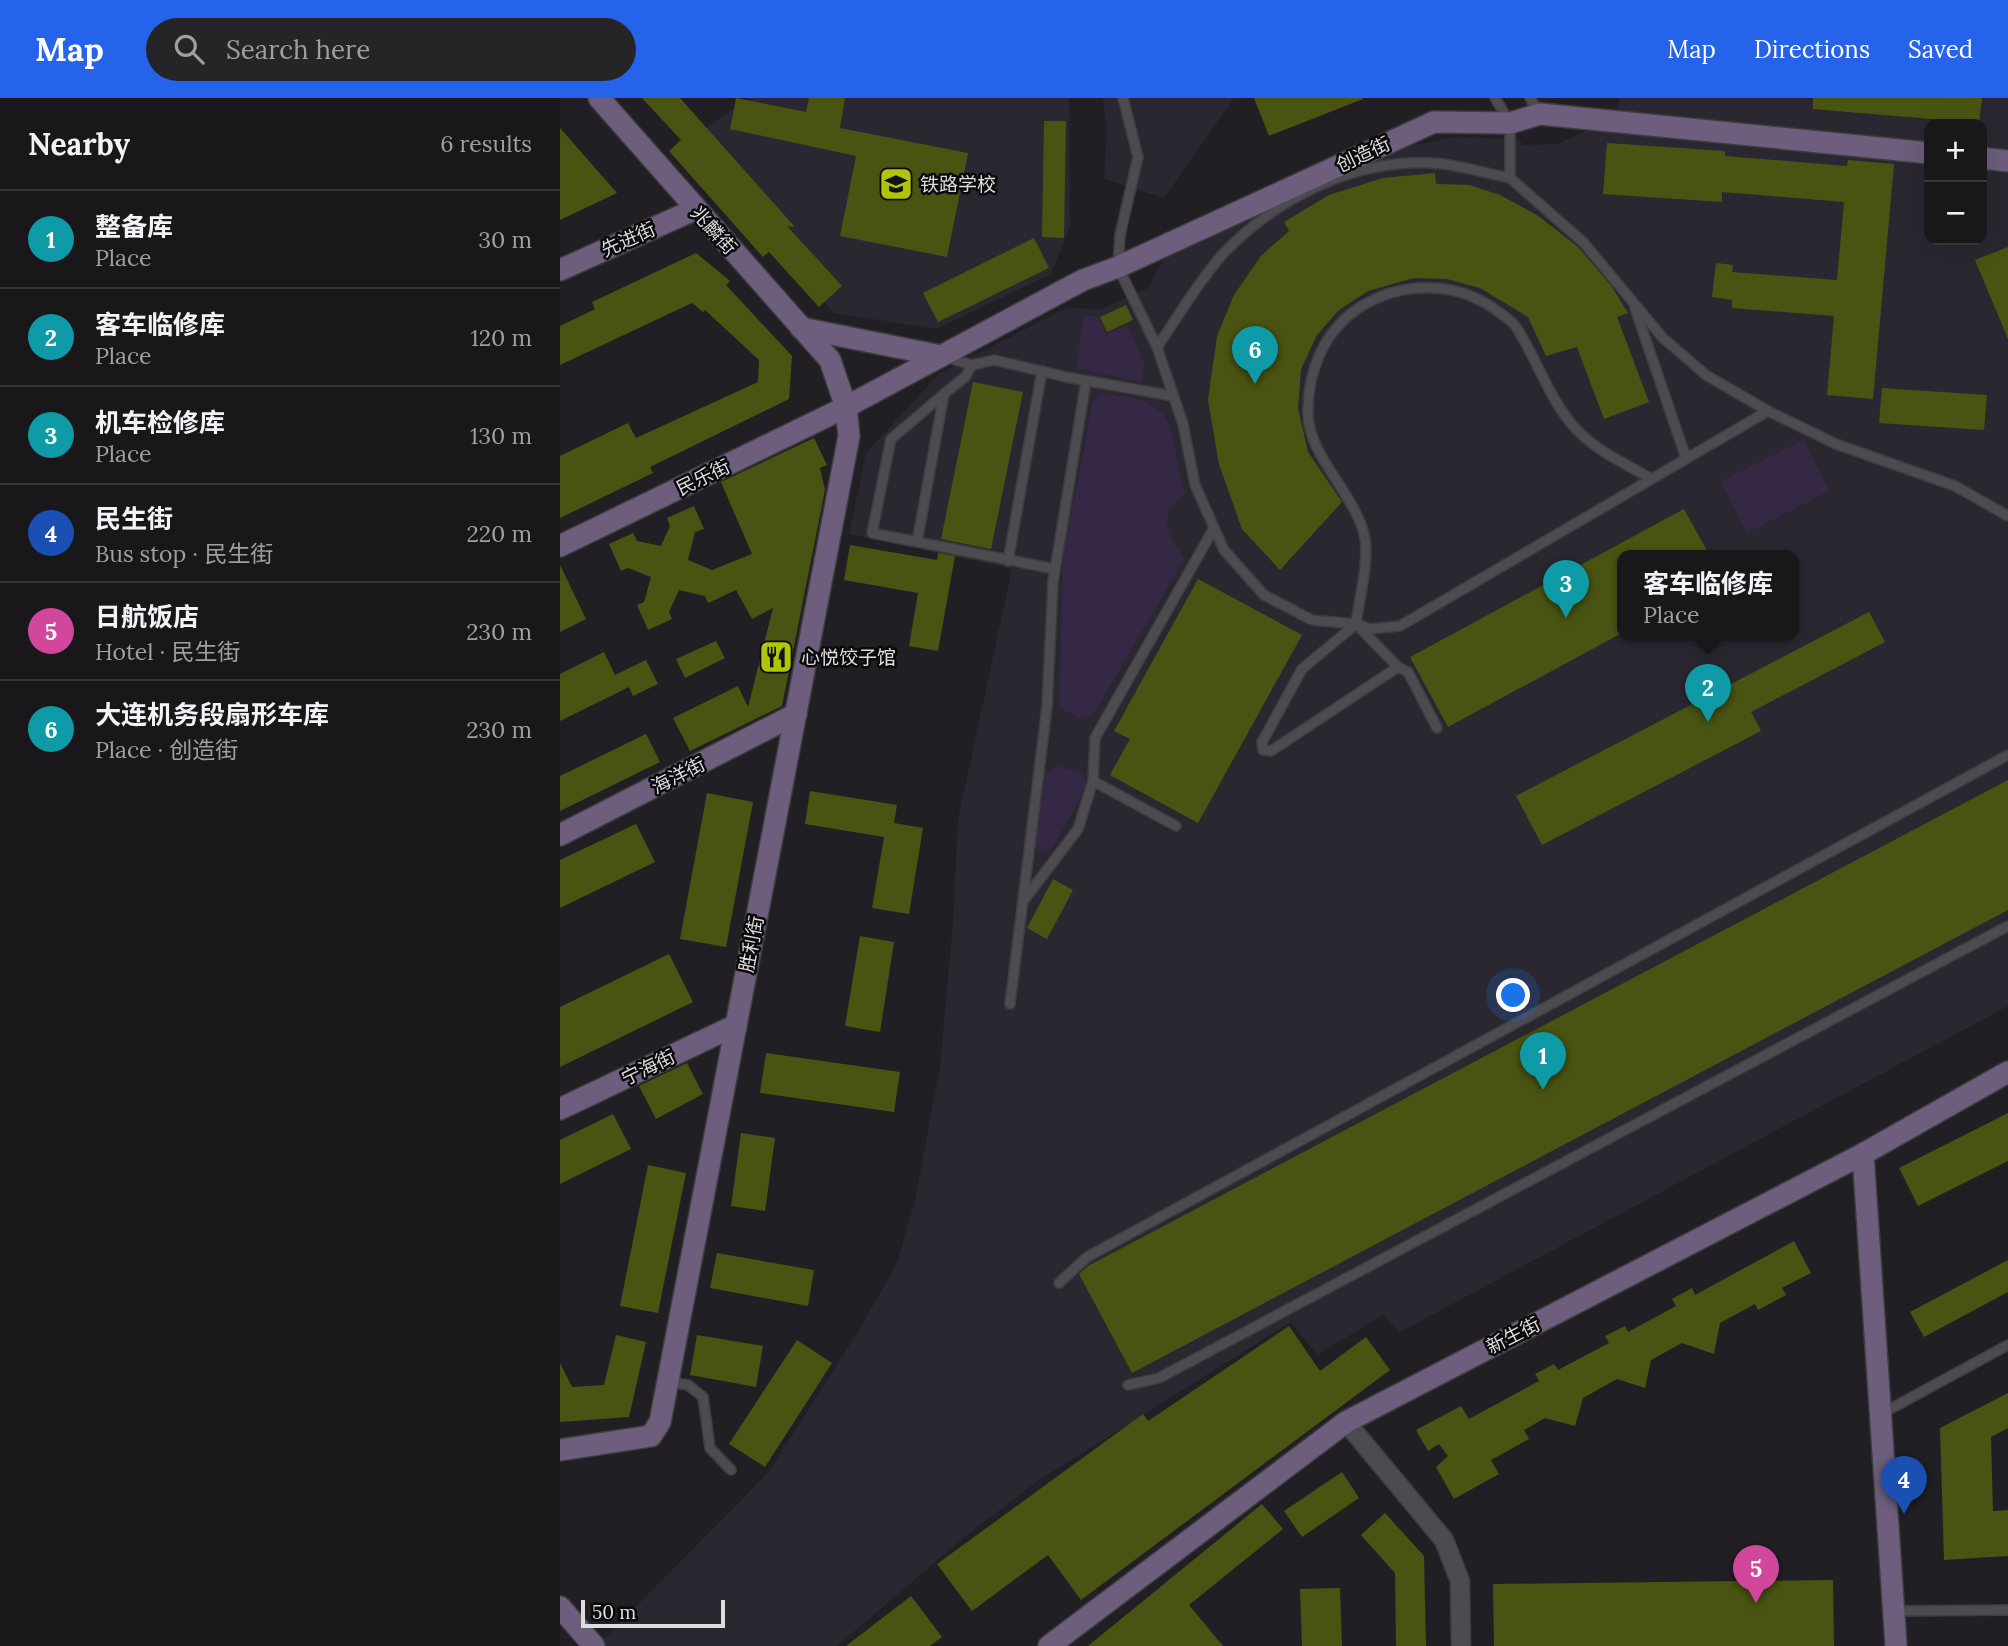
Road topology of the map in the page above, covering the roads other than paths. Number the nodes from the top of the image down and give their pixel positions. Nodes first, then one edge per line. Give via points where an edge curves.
1 (599, 98) edge
2 (1123, 98) edge
3 (1495, 98) edge
4 (1535, 106) edge
5 (1510, 123) junction
6 (1924, 152) edge
7 (1987, 159) edge
8 (2008, 161) edge
9 (1510, 178) junction
10 (696, 209) junction
11 (1118, 267) junction
12 (560, 270) edge
13 (1633, 302) junction
14 (801, 328) junction
15 (1157, 347) junction
16 (941, 356) junction
17 (830, 360) joint
18 (972, 365) junction
19 (1042, 371) junction
20 (1086, 381) junction
21 (944, 394) junction
22 (1173, 396) junction
23 (846, 407) junction
24 (1768, 411) junction
25 (1686, 458) junction
26 (1650, 478) junction
27 (2008, 516) edge
28 (1214, 528) junction
29 (917, 542) junction
30 (560, 546) edge
31 (1008, 561) junction
32 (1055, 569) junction
33 (1356, 624) junction
34 (1398, 667) junction
35 (796, 714) junction
36 (1437, 728) dead end
37 (2008, 755) edge
38 (1093, 781) junction
39 (1176, 826) dead end
40 (560, 835) edge
41 (1023, 902) junction
42 (2008, 926) edge
43 (1010, 1004) dead end
44 (736, 1025) junction
45 (2008, 1072) edge
46 (560, 1109) edge
47 (1863, 1154) junction
48 (1059, 1283) dead end
49 (2008, 1345) edge
50 (668, 1382) junction
51 (1128, 1385) dead end
52 (1881, 1414) junction
53 (1346, 1422) junction
54 (560, 1450) edge
55 (731, 1470) dead end
56 (560, 1607) edge
57 (2008, 1610) edge
58 (1895, 1611) junction
59 (594, 1646) edge
60 (1049, 1646) edge
61 (1461, 1646) edge
62 (1896, 1646) edge

1 - 10 street, 兆麟街
2 - 11 lane via 1138,157 1120,235
3 - 5 lane
4 - 5 street, 创造街
4 - 6 street, 创造街
5 - 9 lane
5 - 11 street, 创造街 via 1434,122
7 - 8 street
9 - 13 lane via 1583,242
9 - 15 lane via 1432,163 1375,164 1316,187 1269,215 1222,256
10 - 12 street, 先进街
10 - 14 street, 兆麟街
11 - 15 lane
11 - 16 street, 创造街 via 1083,280
13 - 24 lane via 1663,338 1706,374
13 - 25 lane
14 - 16 street
14 - 17 street, 兆麟街
15 - 22 lane
16 - 18 lane
16 - 23 street, 创造街
17 - 23 street, 胜利街
18 - 19 lane via 994,360
18 - 21 lane
19 - 20 lane
19 - 31 lane
20 - 22 lane
20 - 32 lane
21 - 29 lane
21 - 29 lane via 891,439 872,533
22 - 28 lane via 1195,485
23 - 30 street, 民乐街
23 - 35 street, 胜利街 via 849,436
24 - 25 lane
24 - 27 lane via 1836,444 1955,486
25 - 26 lane
26 - 33 lane via 1400,626 1370,629
26 - 33 lane via 1598,449 1574,427 1515,325 1494,309 1472,296 1443,289 1414,287 1382,294 1331,332 1315,365 1309,393 1308,418 1315,444 1365,539
28 - 33 lane via 1224,550 1264,595 1312,620
28 - 38 lane via 1095,738
29 - 31 lane
31 - 32 lane
32 - 41 lane via 1047,707
33 - 34 lane
33 - 34 lane via 1302,669 1262,742 1263,750 1271,751 1289,740
34 - 36 lane via 1408,672
35 - 40 street, 海洋街
35 - 44 street, 胜利街
37 - 48 lane via 1087,1257
38 - 39 lane
38 - 41 lane via 1078,829
41 - 43 lane
42 - 51 lane via 1159,1378
44 - 46 street, 宁海街
44 - 50 street, 胜利街
45 - 47 street, 新生街
47 - 52 street
47 - 53 street, 新生街
49 - 52 lane
50 - 54 street, 胜利街 via 660,1422 651,1436
50 - 55 lane via 688,1385 703,1397 710,1448
52 - 58 street
53 - 60 street, 新生街
53 - 61 street via 1444,1540 1460,1581
56 - 59 street
57 - 58 lane
58 - 62 street

